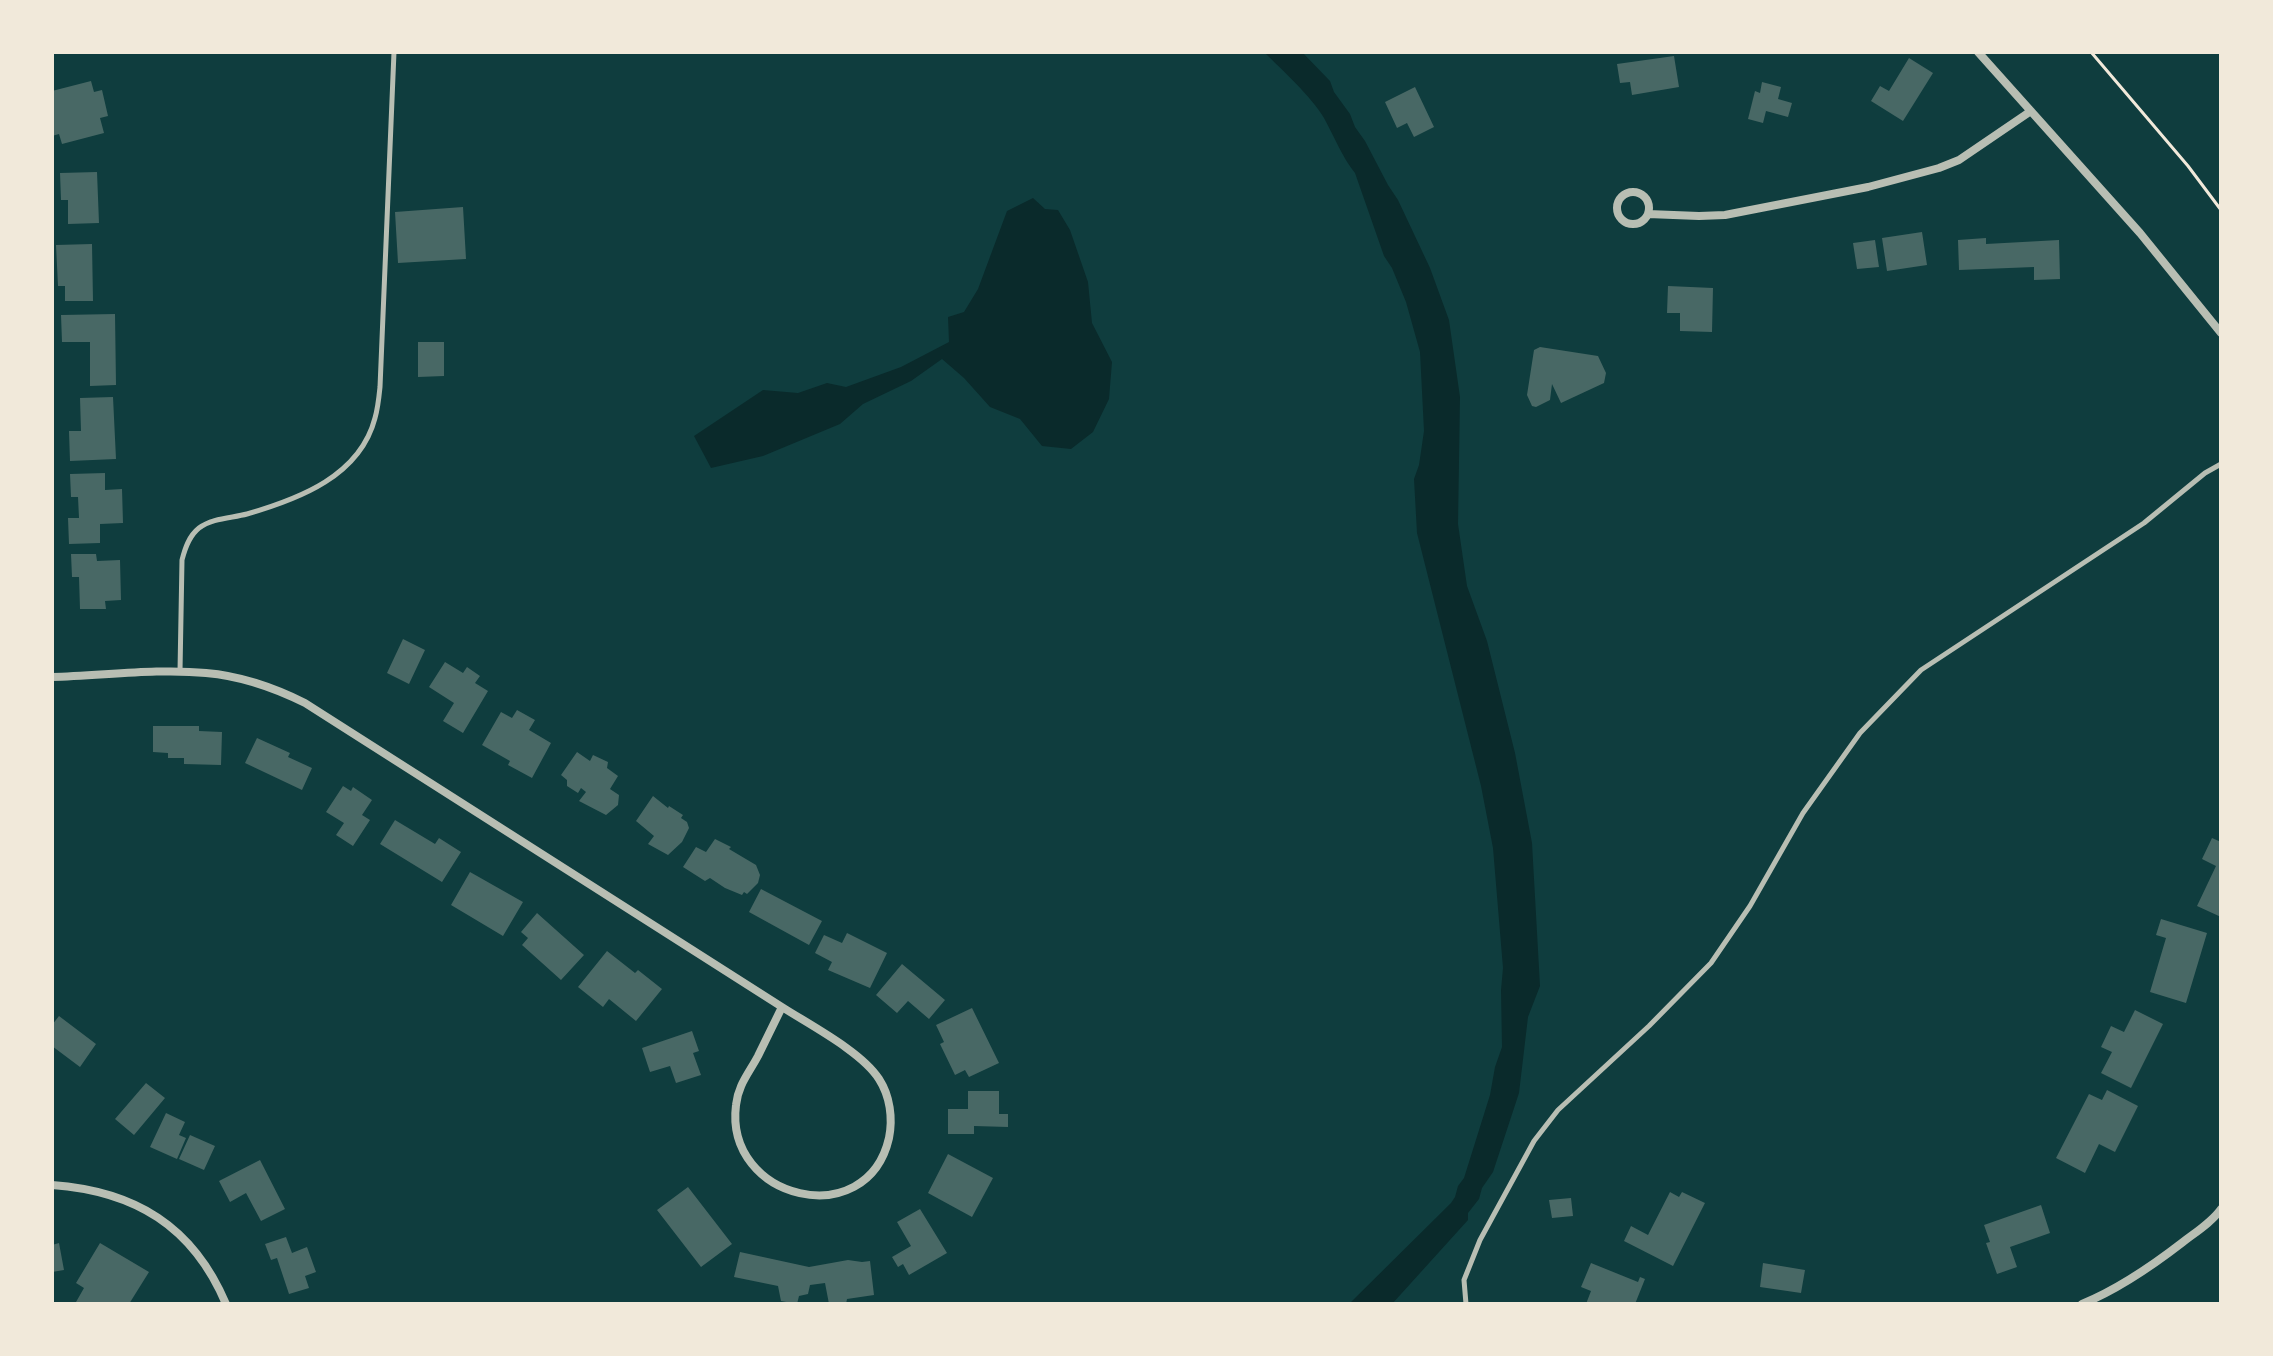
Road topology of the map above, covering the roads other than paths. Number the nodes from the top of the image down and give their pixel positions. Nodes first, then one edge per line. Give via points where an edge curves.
1 (394, 52) edge
2 (1978, 52) edge
3 (2031, 111) junction
4 (1648, 214) dead end
5 (2221, 333) edge
6 (2221, 464) edge
7 (180, 672) junction
8 (52, 677) edge
9 (782, 1007) junction
10 (52, 1185) edge
11 (2220, 1214) edge
12 (226, 1304) edge
13 (1466, 1304) edge
14 (2082, 1304) edge

1 - 7 lane via 375,420 360,451 339,473 306,494 213,521 192,536 182,560
2 - 3 street
3 - 4 street via 1939,168 1725,215
3 - 5 street
6 - 13 lane via 2144,523 1921,670 1860,733 1803,813 1711,963 1558,1110 1534,1141 1480,1240 1464,1280
7 - 8 street
7 - 9 street via 250,680 305,703
9 - 9 street via 858,1057 887,1094 891,1126 882,1156 862,1180 836,1194 802,1195 778,1186 757,1171 740,1142 738,1091
10 - 12 street via 121,1197 158,1217 189,1244
11 - 14 street via 2145,1271

